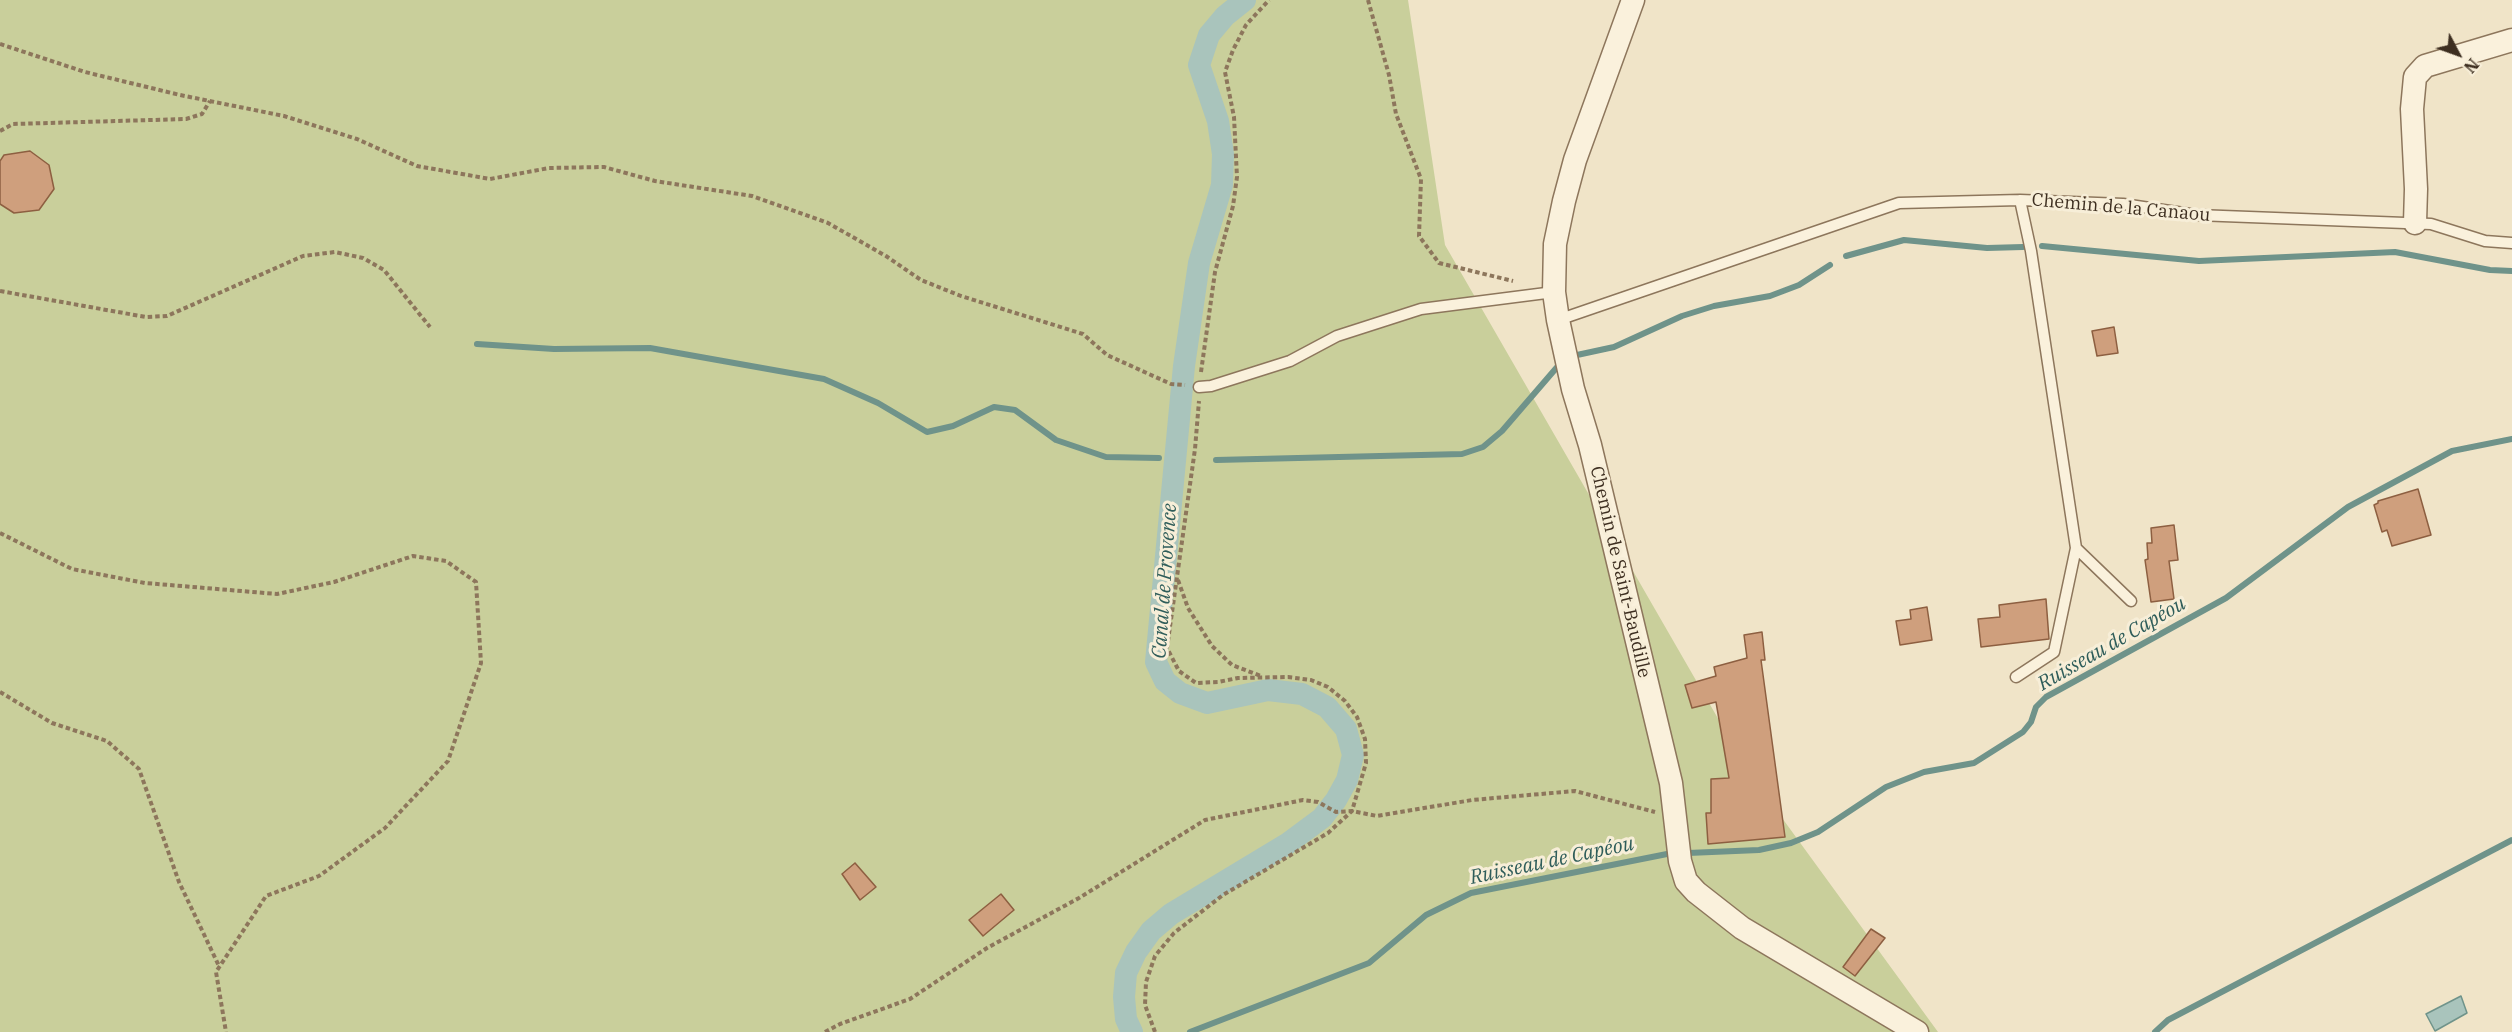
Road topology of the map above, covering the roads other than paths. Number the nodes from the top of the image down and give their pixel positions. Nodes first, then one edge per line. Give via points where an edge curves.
1 (1633, 0) edge
2 (2512, 40) edge
3 (2020, 200) junction
4 (2415, 223) junction
5 (2512, 243) edge
6 (1554, 292) junction
7 (1558, 320) junction
8 (1195, 386) road end
9 (2076, 548) junction
10 (2131, 601) dead end
11 (2016, 677) dead end
12 (1917, 1032) edge

1 - 6 street, Chemin de Saint-Baudille via 1575,160 1555,244
2 - 4 street via 2425,66 2415,78
3 - 4 lane, Chemin de la Canaou via 2123,204 2197,215
3 - 7 lane, Chemin de la Canaou via 1899,203
3 - 9 lane
4 - 5 lane, Chemin de la Canaou via 2431,224 2485,241
6 - 7 street, Chemin de Saint-Baudille
6 - 8 lane via 1421,309 1337,336 1290,361 1211,386
7 - 12 street, Chemin de Saint-Baudille via 1671,783 1673,817 1686,880 1742,928
9 - 10 lane
9 - 11 lane via 2054,652

